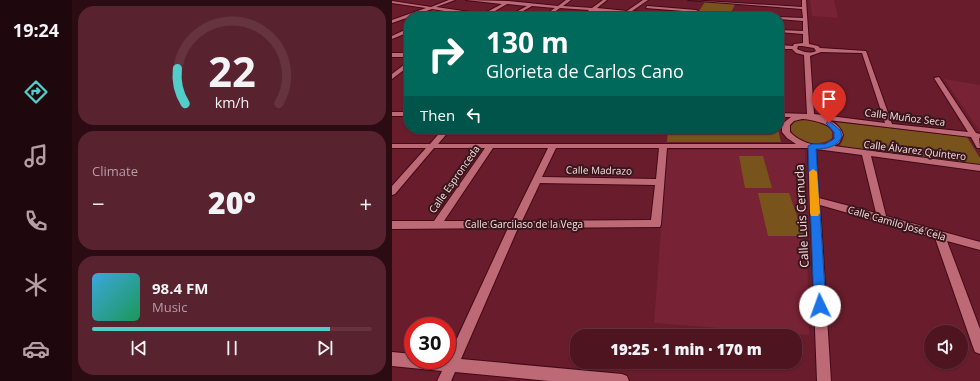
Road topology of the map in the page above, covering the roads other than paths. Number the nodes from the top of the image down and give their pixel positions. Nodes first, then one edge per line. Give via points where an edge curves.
1 (453, 0) edge
2 (468, 0) edge
3 (482, 0) edge
4 (513, 0) edge
5 (539, 0) edge
6 (570, 0) edge
7 (605, 0) edge
8 (646, 0) edge
9 (690, 0) edge
10 (804, 0) edge
11 (703, 1) edge
12 (721, 1) edge
13 (392, 2) edge
14 (508, 3) junction
15 (738, 3) junction
16 (531, 5) junction
17 (636, 6) junction
18 (559, 7) junction
19 (434, 8) junction
20 (805, 8) junction
21 (593, 9) junction
22 (662, 9) junction
23 (696, 11) joint
24 (423, 12) edge
25 (459, 12) joint
26 (490, 12) edge
27 (518, 12) edge
28 (552, 12) edge
29 (589, 12) edge
30 (628, 12) joint
31 (658, 12) edge
32 (734, 12) edge
33 (784, 18) edge
34 (404, 19) edge
35 (806, 20) junction
36 (392, 23) edge
37 (404, 29) edge
38 (784, 31) edge
39 (404, 33) edge
40 (806, 33) junction
41 (392, 38) edge
42 (806, 44) junction
43 (784, 47) edge
44 (794, 48) junction
45 (819, 50) junction
46 (404, 53) edge
47 (807, 54) junction
48 (392, 55) edge
49 (400, 55) junction
50 (404, 55) edge
51 (404, 67) edge
52 (392, 77) edge
53 (937, 78) dead end
54 (392, 114) edge
55 (404, 114) edge
56 (784, 115) edge
57 (811, 117) junction
58 (889, 125) junction
59 (443, 134) edge
60 (976, 135) edge
61 (392, 146) edge
62 (432, 146) junction
63 (812, 146) junction
64 (980, 146) edge
65 (490, 147) junction
66 (553, 147) junction
67 (663, 147) junction
68 (866, 154) junction
69 (980, 168) edge
70 (537, 180) junction
71 (660, 182) junction
72 (392, 192) edge
73 (814, 200) junction
74 (882, 218) junction
75 (437, 224) junction
76 (515, 224) junction
77 (392, 225) edge
78 (939, 234) junction
79 (980, 246) edge
80 (980, 347) edge
81 (456, 353) edge
82 (392, 359) edge
83 (404, 360) edge
84 (456, 365) edge
85 (449, 369) edge
86 (544, 377) edge
87 (444, 381) edge
88 (622, 381) edge
89 (824, 381) edge

1 - 19 street
2 - 3 street
3 - 14 street
3 - 25 street
4 - 14 street
5 - 16 street
6 - 18 street
7 - 21 street
8 - 17 street
9 - 11 street
10 - 20 street
11 - 12 street
11 - 23 street
12 - 15 street
13 - 19 street
14 - 16 street
14 - 26 street
15 - 20 street
15 - 32 street
16 - 18 street
16 - 27 street
17 - 22 street
17 - 30 street
18 - 21 street
18 - 28 street
19 - 24 street
19 - 25 street
20 - 35 street
21 - 29 street
21 - 30 street
22 - 23 street
22 - 31 street
33 - 35 street
34 - 36 street
35 - 40 street
36 - 37 street
38 - 40 street
39 - 41 street
40 - 42 street
42 - 44 street via 799,44
42 - 45 street
43 - 44 street
44 - 47 street
45 - 47 street via 815,54
45 - 58 street via 864,52
46 - 49 street
47 - 57 street
48 - 49 street
49 - 50 street
51 - 52 street
53 - 60 street
54 - 55 street
56 - 57 street, Calle Muñoz Seca
57 - 58 street, Calle Muñoz Seca
57 - 63 street via 792,119 785,127 793,139 803,145
57 - 63 street via 832,125 838,136 837,141 830,145
58 - 60 street, Calle Muñoz Seca
59 - 62 street
60 - 64 street
61 - 62 street, Calle Álvarez Quintero
62 - 65 street, Calle Álvarez Quintero
62 - 72 street
63 - 67 street, Calle Álvarez Quintero
63 - 68 street, Calle Álvarez Quintero
63 - 73 street, Calle Luis Cernuda
65 - 66 street, Calle Álvarez Quintero
65 - 75 street, Calle Espronceda
66 - 67 street, Calle Álvarez Quintero
66 - 70 street
67 - 71 street
68 - 69 street, Calle Álvarez Quintero
68 - 74 street
70 - 71 street, Calle Madrazo
70 - 76 street
71 - 76 street, Calle Garcilaso de la Vega via 656,224
73 - 74 street, Calle Camilo José Cela
73 - 89 street, Calle Luis Cernuda
74 - 78 street, Calle Camilo José Cela
75 - 76 street, Calle Garcilaso de la Vega
75 - 77 street, Calle Garcilaso de la Vega
76 - 81 street
78 - 79 street, Calle Camilo José Cela
78 - 80 street
82 - 83 street
84 - 86 street
85 - 87 street
86 - 88 street

